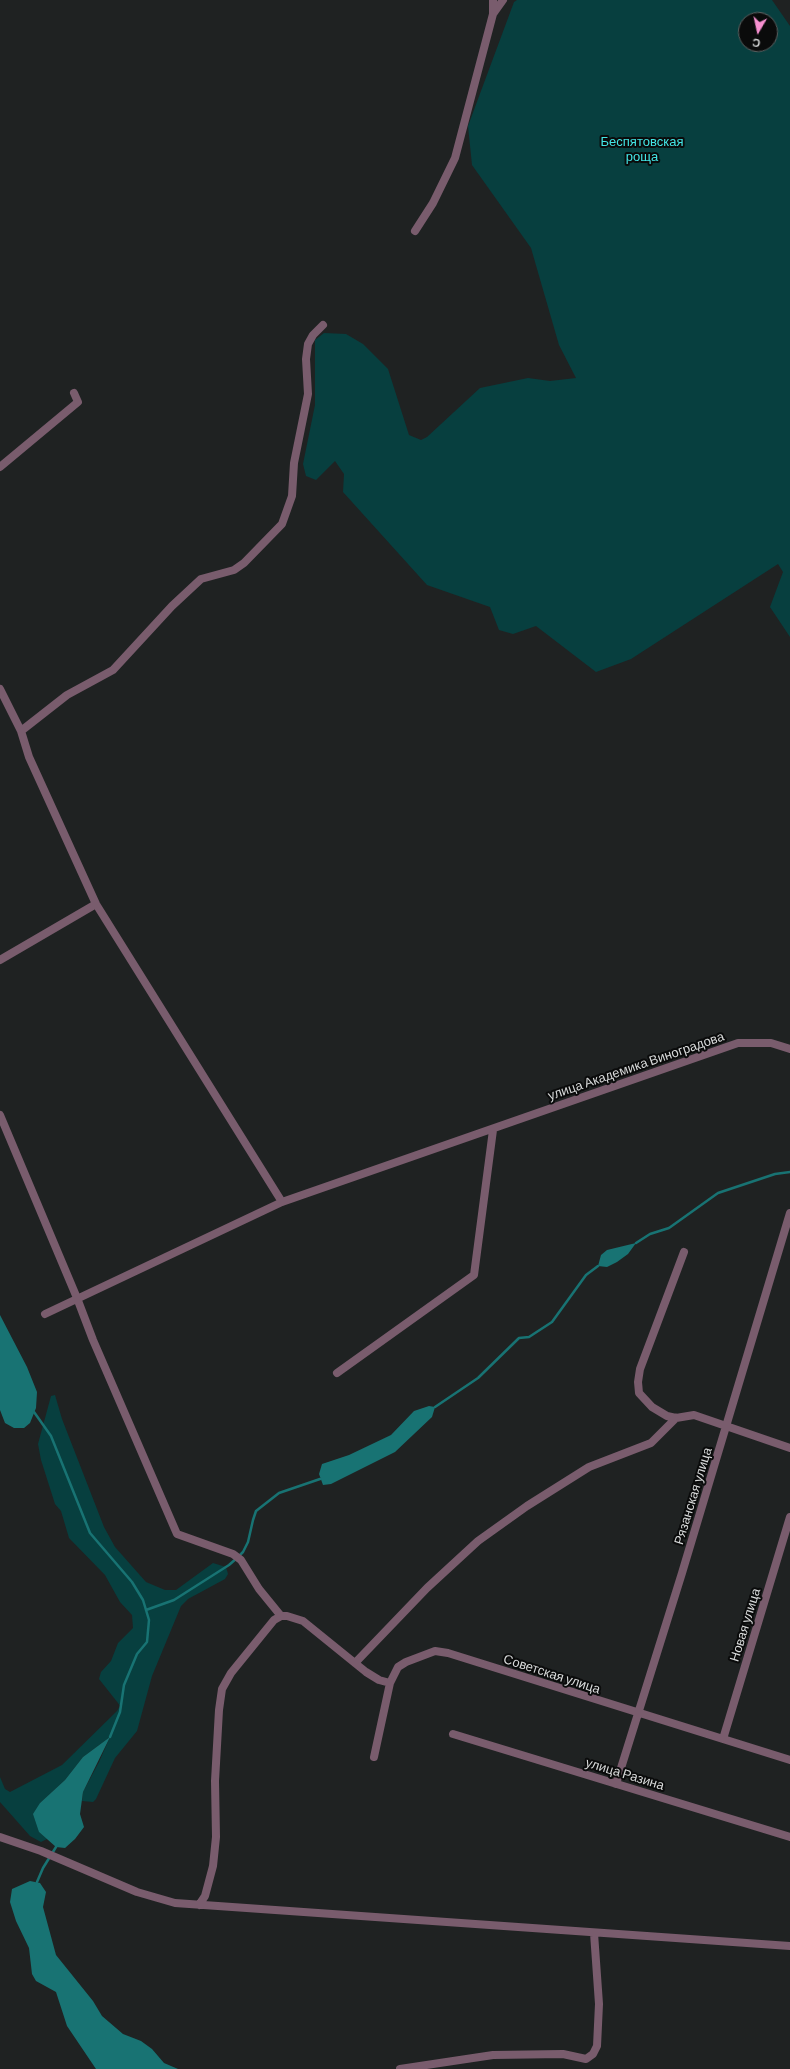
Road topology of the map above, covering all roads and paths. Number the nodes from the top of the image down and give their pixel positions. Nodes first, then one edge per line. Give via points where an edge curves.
1 (493, 0) edge
2 (504, 0) edge
3 (493, 14) junction
4 (415, 231) dead end
5 (323, 325) dead end
6 (74, 393) dead end
7 (0, 467) edge
8 (0, 689) edge
9 (21, 731) junction
10 (96, 904) junction
11 (0, 960) edge
12 (790, 1049) edge
13 (0, 1115) edge
14 (493, 1130) junction
15 (282, 1202) junction
16 (790, 1213) edge
17 (684, 1252) dead end
18 (77, 1298) junction
19 (45, 1314) dead end
20 (337, 1373) dead end
21 (676, 1418) junction
22 (726, 1426) junction
23 (790, 1448) edge
24 (790, 1518) edge
25 (281, 1616) junction
26 (355, 1663) junction
27 (390, 1683) junction
28 (638, 1713) junction
29 (453, 1734) dead end
30 (723, 1738) junction
31 (374, 1757) dead end
32 (790, 1760) edge
33 (616, 1784) junction
34 (0, 1837) edge
35 (790, 1837) edge
36 (199, 1905) junction
37 (594, 1934) junction
38 (790, 1946) edge
39 (400, 2069) edge

1 - 3 street
2 - 3 street
3 - 4 street via 455,158 433,203
5 - 9 street via 308,344 308,394 294,463 292,496 282,524 234,570 201,580 172,606 113,670 66,695
6 - 7 street via 78,402
8 - 9 street
9 - 10 street via 29,757
10 - 11 street
10 - 15 street
12 - 14 street, улица Академика Виноградова via 771,1042 738,1043
13 - 18 street
14 - 15 street, улица Академика Виноградова
14 - 20 street via 474,1275
15 - 18 street, улица Академика Виноградова
16 - 22 street, Рязанская улица
17 - 21 street via 640,1369 638,1382 639,1393 652,1407
18 - 19 street, улица Академика Виноградова
18 - 25 street via 177,1534 233,1554 241,1560 259,1589
21 - 22 street via 694,1415
21 - 26 street via 650,1443 589,1467 478,1541 427,1588
22 - 23 street
22 - 28 street, Рязанская улица
24 - 30 street, Новая улица
25 - 26 street via 303,1621
25 - 36 street via 274,1620 230,1673 222,1689 216,1773 214,1859
26 - 27 street via 379,1680
27 - 28 street, Советская улица via 398,1667 434,1651 448,1653
27 - 31 street, Советская улица
28 - 30 street, Советская улица
28 - 33 street, Рязанская улица
29 - 33 street, улица Разина
30 - 32 street, Советская улица
33 - 35 street, улица Разина
34 - 36 street via 156,1899
36 - 37 street
37 - 38 street
37 - 39 street via 599,2004 597,2046 593,2054 586,2058 563,2054 493,2055

